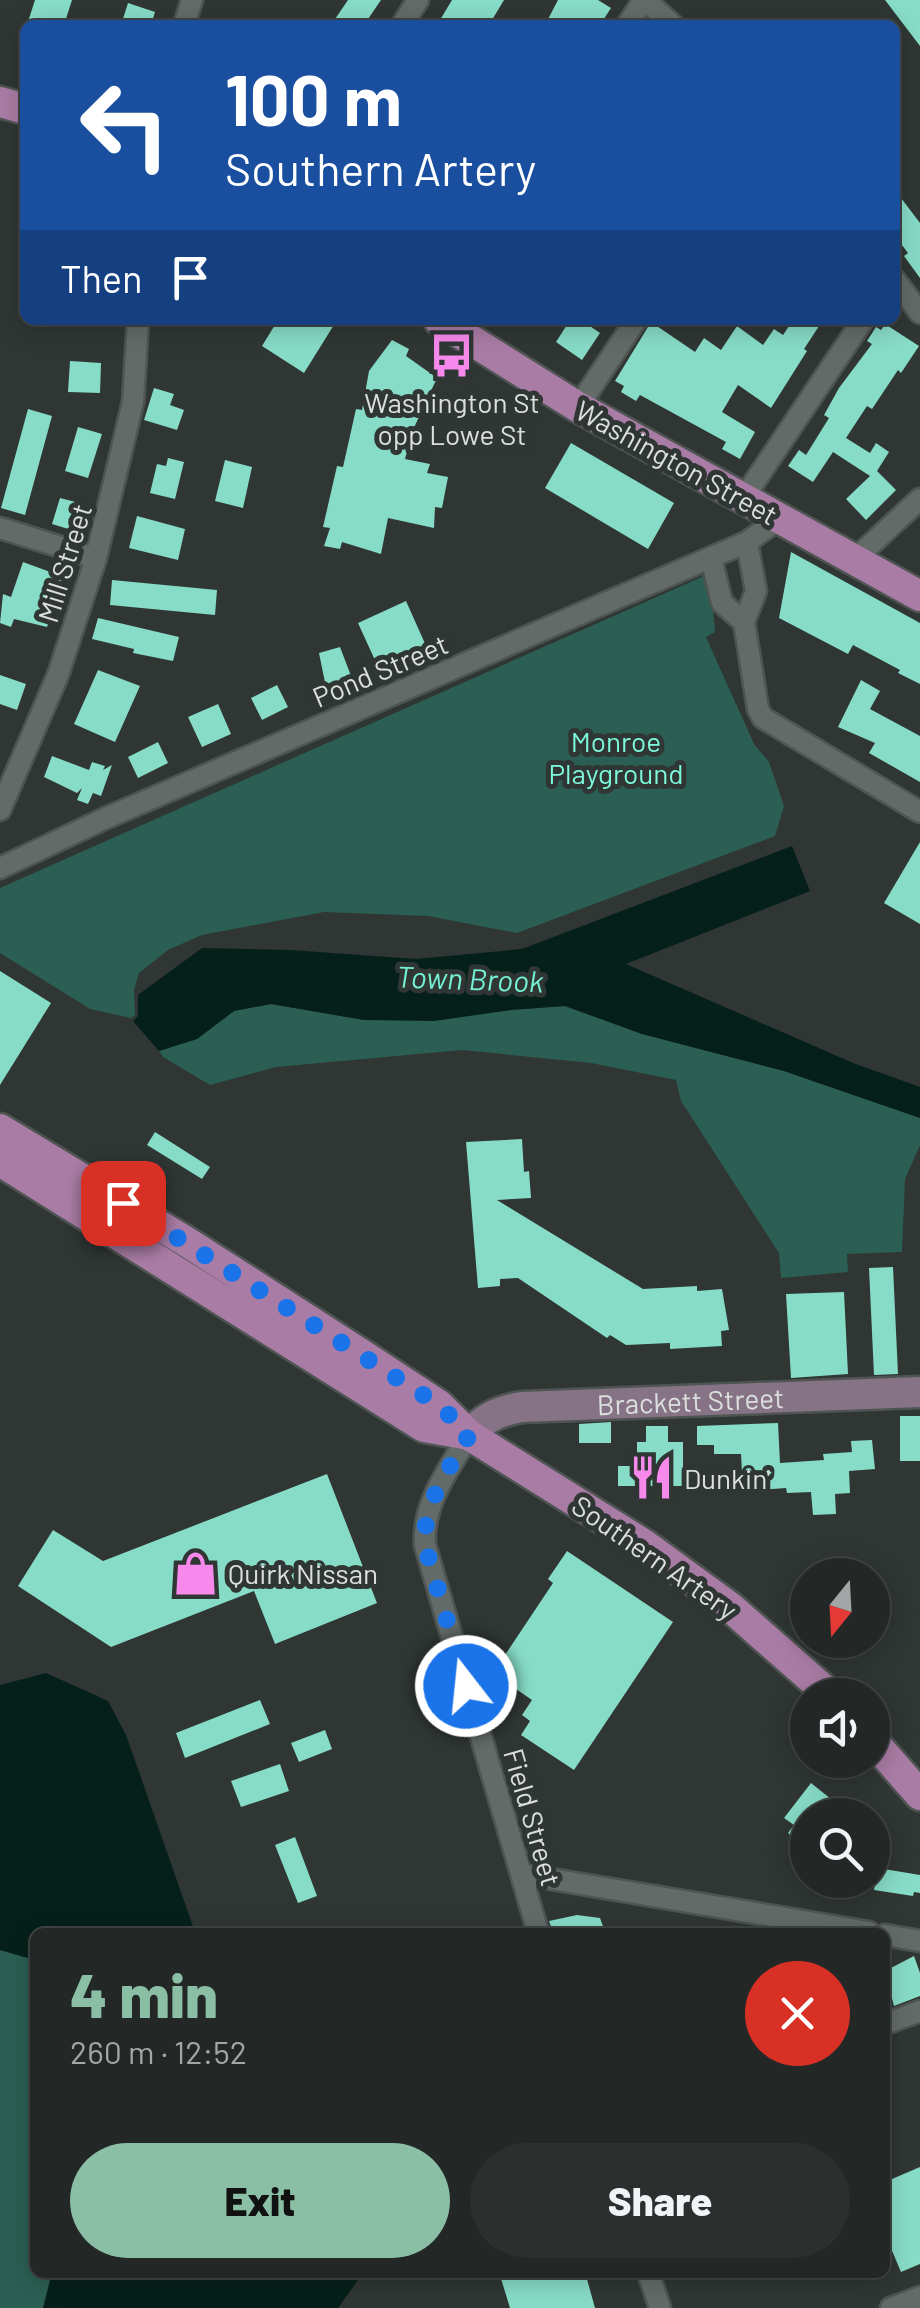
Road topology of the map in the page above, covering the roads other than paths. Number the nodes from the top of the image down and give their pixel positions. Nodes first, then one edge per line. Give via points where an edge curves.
1 (644, 0) edge
2 (667, 20) edge
3 (900, 287) edge
4 (920, 313) edge
5 (138, 325) edge
6 (447, 325) edge
7 (633, 325) edge
8 (859, 325) edge
9 (578, 408) junction
10 (920, 499) edge
11 (743, 500) junction
12 (779, 520) junction
13 (0, 528) edge
14 (747, 542) junction
15 (96, 558) junction
16 (712, 558) junction
17 (854, 560) junction
18 (920, 596) edge
19 (744, 622) junction
20 (0, 810) edge
21 (920, 812) edge
22 (0, 868) edge
23 (0, 1129) edge
24 (0, 1161) edge
25 (920, 1392) edge
26 (469, 1435) junction
27 (811, 1678) edge
28 (890, 1761) edge
29 (920, 1795) edge
30 (521, 1874) junction
31 (537, 1928) edge
32 (844, 1928) edge
33 (890, 1936) edge
34 (920, 1941) edge
35 (920, 2011) edge
36 (890, 2022) edge
37 (650, 2278) edge
38 (920, 2297) edge
39 (660, 2308) edge
40 (890, 2308) edge

1 - 2 street
3 - 4 street
5 - 15 street, Mill Street via 134,402
6 - 9 main road, Washington Street
7 - 9 street
8 - 11 street
9 - 11 main road, Washington Street
10 - 17 street
11 - 12 main road, Washington Street
12 - 14 street, Pond Street
12 - 17 main road, Washington Street
13 - 15 street
14 - 16 street, Pond Street
14 - 19 street via 756,591
15 - 20 street, Mill Street via 58,674
16 - 19 street via 722,603
16 - 22 street, Pond Street
17 - 18 main road, Washington Street
19 - 21 street via 762,718
23 - 26 main road, Southern Artery via 366,1357 439,1405
24 - 26 main road, Southern Artery via 424,1427
25 - 26 street, Brackett Street via 522,1408 500,1411
26 - 27 main road, Southern Artery via 687,1574
26 - 30 street, Field Street via 430,1508 425,1545
28 - 29 main road
30 - 31 street, Field Street
30 - 32 street
33 - 34 street
35 - 36 street
37 - 39 street
38 - 40 street

